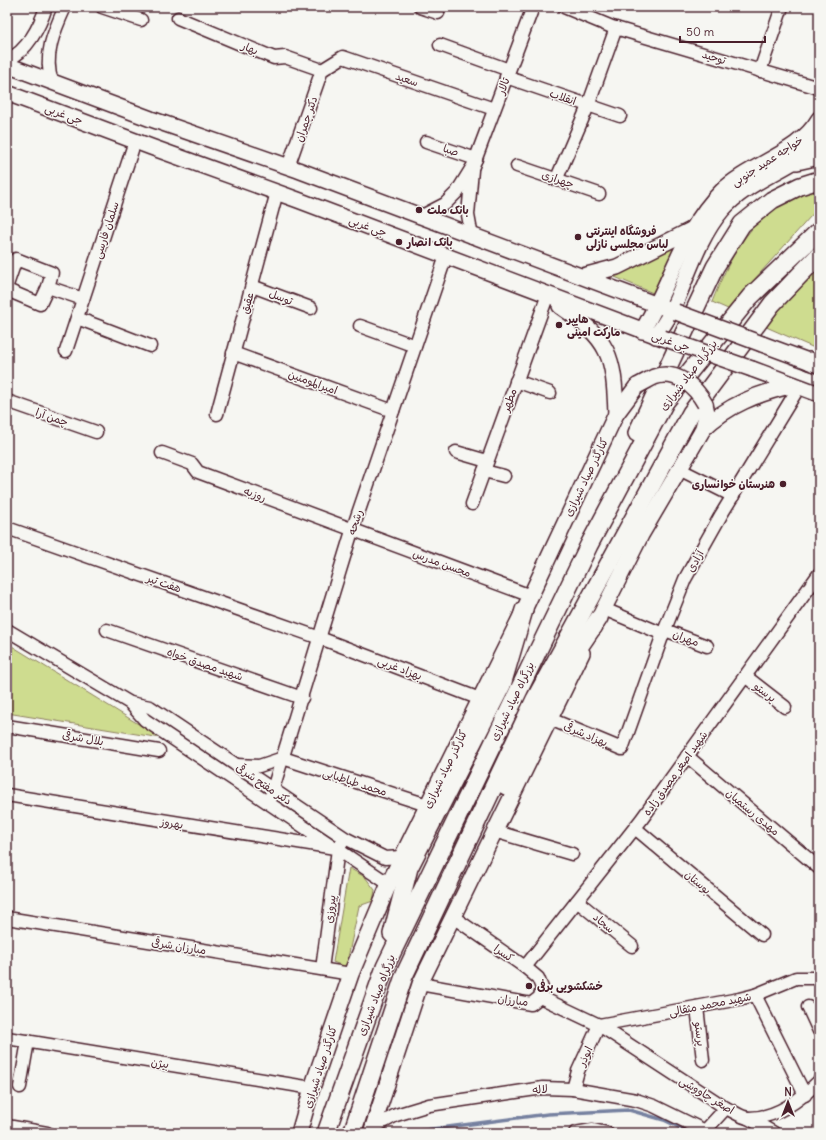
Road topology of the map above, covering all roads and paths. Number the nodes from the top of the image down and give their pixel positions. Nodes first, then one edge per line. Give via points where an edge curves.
1 (46, 7) edge
2 (65, 7) edge
3 (102, 7) edge
4 (420, 7) edge
5 (564, 7) edge
6 (782, 7) edge
7 (528, 8) edge
8 (438, 14) dead end
9 (178, 18) dead end
10 (141, 20) dead end
11 (616, 28) junction
12 (440, 44) dead end
13 (7, 60) edge
14 (7, 65) edge
15 (322, 70) junction
16 (760, 71) junction
17 (508, 74) junction
18 (52, 82) junction
19 (819, 88) edge
20 (7, 93) edge
21 (588, 106) junction
22 (494, 109) junction
23 (620, 116) dead end
24 (819, 119) edge
25 (135, 141) junction
26 (426, 142) dead end
27 (819, 143) edge
28 (819, 156) edge
29 (797, 161) junction
30 (474, 162) junction
31 (517, 166) dead end
32 (288, 167) junction
33 (557, 178) junction
34 (819, 180) edge
35 (277, 192) junction
36 (599, 194) dead end
37 (420, 217) junction
38 (691, 230) junction
39 (819, 231) edge
40 (472, 237) junction
41 (446, 256) junction
42 (816, 258) edge
43 (583, 276) junction
44 (7, 285) edge
45 (252, 286) junction
46 (48, 287) junction
47 (7, 290) edge
48 (543, 294) junction
49 (83, 299) junction
50 (656, 305) junction
51 (311, 308) dead end
52 (674, 311) junction
53 (77, 318) junction
54 (360, 326) dead end
55 (654, 335) junction
56 (150, 346) dead end
57 (415, 346) junction
58 (66, 351) dead end
59 (233, 353) junction
60 (816, 363) edge
61 (516, 381) junction
62 (796, 386) junction
63 (550, 393) dead end
64 (819, 394) edge
65 (7, 401) edge
66 (393, 411) junction
67 (217, 414) dead end
68 (616, 414) junction
69 (702, 431) junction
70 (96, 432) dead end
71 (456, 452) dead end
72 (162, 453) dead end
73 (486, 466) junction
74 (683, 471) junction
75 (504, 476) dead end
76 (733, 496) junction
77 (472, 504) dead end
78 (7, 528) edge
79 (352, 530) junction
80 (589, 545) junction
81 (818, 576) edge
82 (528, 603) junction
83 (601, 613) junction
84 (7, 630) edge
85 (107, 630) dead end
86 (664, 632) junction
87 (320, 638) junction
88 (707, 646) dead end
89 (745, 676) junction
90 (302, 698) junction
91 (480, 699) junction
92 (130, 703) junction
93 (785, 707) dead end
94 (550, 719) junction
95 (7, 726) edge
96 (622, 749) joint
97 (159, 751) dead end
98 (688, 756) junction
99 (283, 758) junction
100 (236, 765) junction
101 (273, 791) junction
102 (7, 795) edge
103 (269, 802) junction
104 (427, 805) junction
105 (635, 828) junction
106 (494, 831) junction
107 (341, 843) junction
108 (572, 854) dead end
109 (401, 857) junction
110 (819, 868) edge
111 (388, 884) junction
112 (577, 901) junction
113 (453, 917) junction
114 (7, 918) edge
115 (762, 935) dead end
116 (632, 946) dead end
117 (384, 967) junction
118 (525, 967) junction
119 (322, 970) junction
120 (351, 974) junction
121 (404, 976) junction
122 (819, 978) edge
123 (420, 984) junction
124 (755, 995) junction
125 (540, 997) junction
126 (696, 1007) junction
127 (808, 1008) dead end
128 (598, 1025) junction
129 (819, 1031) edge
130 (7, 1038) edge
131 (28, 1041) junction
132 (703, 1060) dead end
133 (819, 1081) edge
134 (20, 1087) dead end
135 (312, 1088) junction
136 (573, 1088) junction
137 (805, 1095) junction
138 (726, 1108) junction
139 (748, 1118) junction
140 (7, 1126) edge
141 (372, 1130) edge
142 (704, 1132) edge
143 (47, 1133) edge
144 (299, 1133) edge
145 (326, 1133) edge
146 (352, 1133) edge
147 (574, 1133) edge
148 (607, 1133) edge
149 (774, 1133) edge

1 - 13 street via 32,38
2 - 18 street via 48,52 48,70
3 - 10 street
4 - 8 street
5 - 11 street, توحید
6 - 16 street
7 - 17 street, تالار
9 - 15 street, بهار via 274,58 285,57
11 - 16 street, توحید
11 - 21 street
12 - 17 street, انقلاب
14 - 18 main road
15 - 22 street, سعید via 342,57
15 - 32 street, دکتر چمران
16 - 19 street, توحید
17 - 21 street, انقلاب
17 - 22 street, تالار
18 - 32 main road
20 - 25 main road, جی غربی
21 - 23 street, انقلاب
21 - 33 street
22 - 30 street, تالار
24 - 38 main road, خواجه عمید جنوبی via 802,139 722,191
25 - 35 main road, جی غربی
25 - 49 street, سلمان فارسی
26 - 30 street, صبا
27 - 29 main road, خواجه عمید جنوبی
28 - 29 highway
29 - 52 main road, خواجه عمید جنوبی via 744,190 723,209 708,229
30 - 37 street via 457,192 445,204
30 - 40 street via 468,214
31 - 33 street, چهرازی
32 - 37 main road
33 - 36 street, چهرازی
34 - 80 highway via 772,200 742,224 715,267 654,395
35 - 41 main road, جی غربی
35 - 45 street, عقیق
37 - 40 main road
38 - 43 main road via 616,267
38 - 50 main road, خواجه عمید جنوبی
39 - 80 highway, بزرگراه صیاد شیرازی via 750,297 665,402
40 - 43 main road
41 - 48 main road, جی غربی
41 - 57 street, رشحه
42 - 121 highway, بزرگراه صیاد شیرازی via 772,304 691,413 535,699
43 - 50 main road
44 - 46 street via 16,259 52,273
45 - 51 street, توسل
45 - 59 street, عقیق
46 - 47 street via 40,304
46 - 49 street
48 - 55 main road, جی غربی
48 - 61 street, مطهر
48 - 68 main road via 584,322 600,339 612,364
49 - 53 street, سلمان فارسی
50 - 52 main road
50 - 55 main road, خواجه عمید جنوبی
52 - 55 main road, خواجه عمید جنوبی
52 - 60 main road, bridge
53 - 56 street
53 - 58 street, سلمان فارسی
54 - 57 street
55 - 62 main road, جی غربی, bridge
57 - 66 street, رشحه
59 - 66 street, امیرالمومنین
59 - 67 street, عقیق
61 - 63 street
61 - 73 street, مطهر
62 - 64 main road, جی غربی
62 - 69 main road via 750,398 714,418
62 - 76 street, آزادی
65 - 70 street, چمن آرا
66 - 79 street, رشحه
68 - 69 main road, کنارگذر صیاد شیرازی, bridge via 637,386 656,377 672,376 688,382 705,404 707,413
68 - 82 main road, کنارگذر صیاد شیرازی
69 - 74 main road
71 - 73 street
72 - 79 street, روزبه via 192,464 198,472
73 - 75 street
73 - 77 street, مطهر
74 - 76 street
74 - 83 main road via 635,547
76 - 86 street, آزادی via 685,579
78 - 87 street, هفت تیر
79 - 82 street, محسن مدرس
79 - 87 street, رشحه
80 - 117 highway, بزرگراه صیاد شیرازی
81 - 89 street, شهید اصغر مصدق زاده
82 - 91 main road, کنارگذر صیاد شیرازی
82 - 117 highway via 502,685 409,868
83 - 86 street, مهران
83 - 94 main road
83 - 121 highway via 563,671 462,874
84 - 92 street, دکتر مفتح شرقی
85 - 90 street, شهید مصدق خواه
86 - 88 street, مهران
86 - 96 street, آزادی
87 - 90 street, رشحه
87 - 91 street, بهزاد غربی
89 - 93 street, پرستو
89 - 98 street, شهید اصغر مصدق زاده
90 - 99 street, رشحه
91 - 104 main road, کنارگذر صیاد شیرازی
92 - 100 street, دکتر مفتح شرقی via 150,707
92 - 103 street, دکتر مفتح شرقی via 145,720
94 - 96 street, بهزاد شرقی
94 - 106 main road
95 - 97 street, بلال شرقی
98 - 105 street, شهید اصغر مصدق زاده
98 - 110 street, مهدی رستمیان
99 - 100 street via 259,766
99 - 101 street, رشحه
99 - 104 street, محمد طباطبایی
100 - 101 street, دکتر مفتح شرقی
101 - 103 street, رشحه
101 - 107 street, دکتر مفتح شرقی
102 - 107 street, بهروز
103 - 107 street, دکتر مفتح شرقی
104 - 109 main road, کنارگذر صیاد شیرازی
105 - 112 street, شهید اصغر مصدق زاده
105 - 115 street, بوستان
106 - 108 street
106 - 113 main road
107 - 109 street, دکتر مفتح شرقی via 384,858
107 - 111 street, دکتر مفتح شرقی
107 - 119 street, پیروزی
109 - 111 main road, کنارگذر صیاد شیرازی
111 - 120 main road, کنارگذر صیاد شیرازی
112 - 116 street, سجاد
112 - 118 street, شهید اصغر مصدق زاده
113 - 118 street, کسرا
113 - 123 main road
114 - 119 street, مبارزان شرقی
117 - 145 highway, بزرگراه صیاد شیرازی
118 - 125 street, کسرا via 538,978 542,988
119 - 120 street, مبارزان شرقی
120 - 135 main road, کنارگذر صیاد شیرازی
121 - 146 highway, بزرگراه صیاد شیرازی
122 - 124 street, شهید محمد مثقالی via 796,978
123 - 125 street, مبارزان via 531,1004
123 - 141 main road
124 - 126 street, شهید محمد مثقالی
124 - 137 street
125 - 128 street, مبارزان
126 - 128 street, شهید محمد مثقالی
126 - 132 street, پرستو
127 - 129 street
128 - 136 street, ابوذر
128 - 138 street, اصغر چاووشی
130 - 131 street, بیژن
131 - 134 street
131 - 135 street, بیژن
133 - 137 street, اصغر چاووشی
135 - 144 main road, کنارگذر صیاد شیرازی
136 - 141 street, لاله via 543,1088 429,1105 396,1115
136 - 142 street, لاله via 654,1106
137 - 139 street, اصغر چاووشی via 774,1114
138 - 139 street, اصغر چاووشی
138 - 142 street
139 - 149 street
140 - 143 street
147 - 148 street via 593,1130

